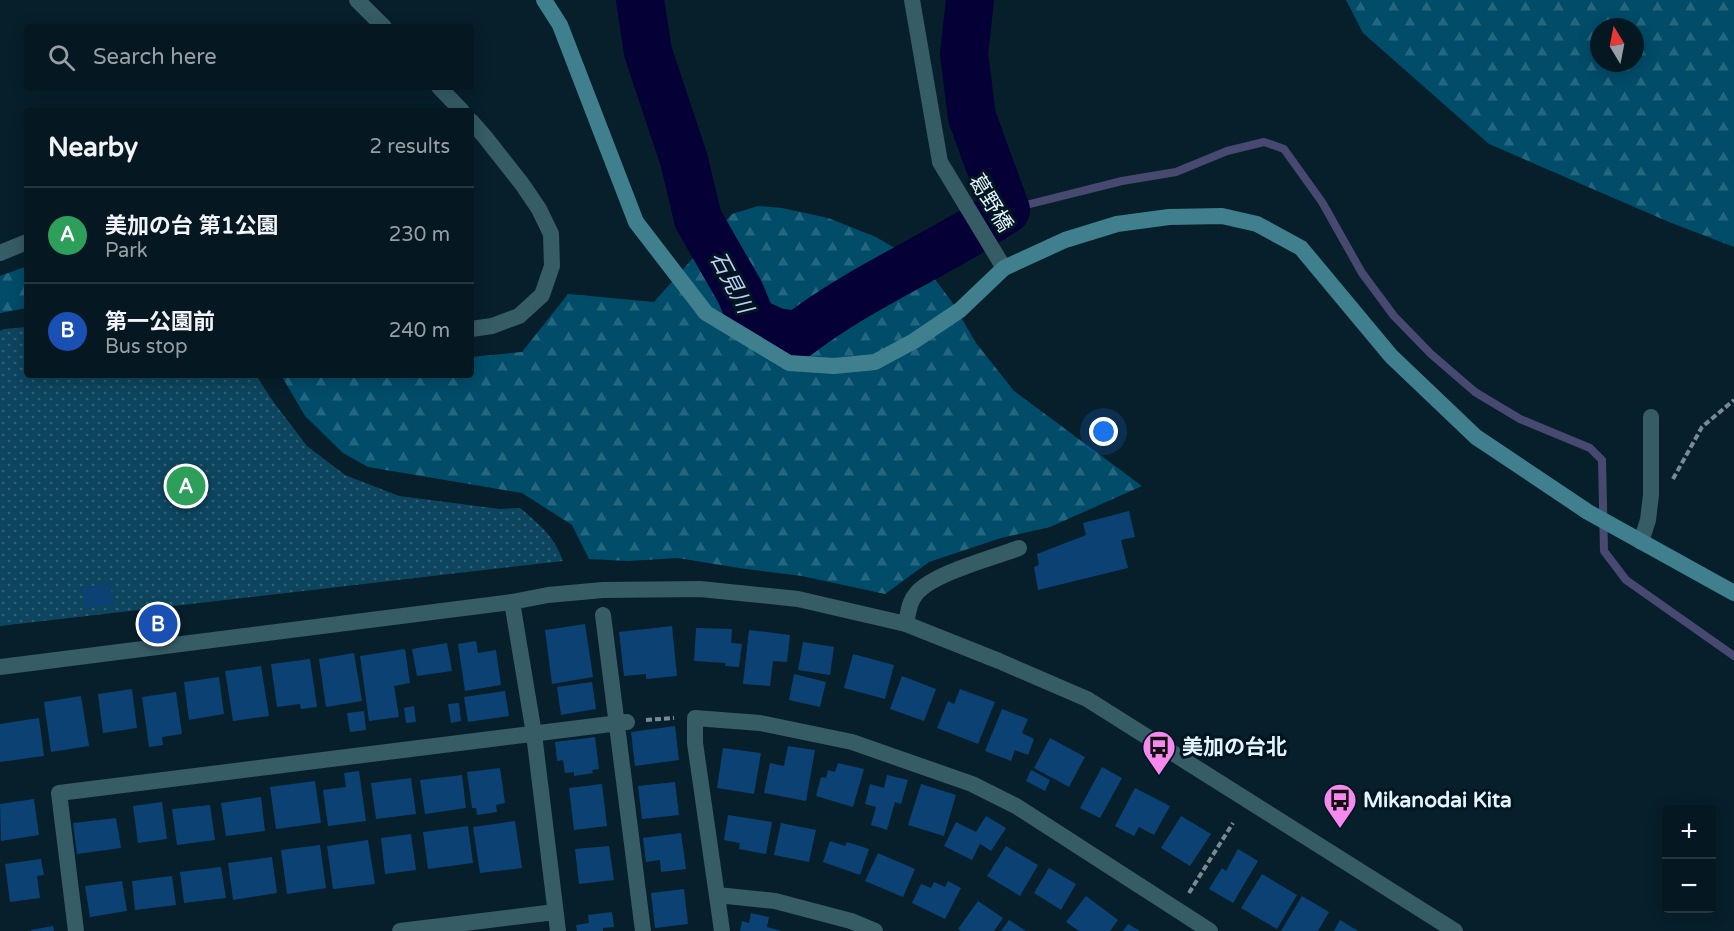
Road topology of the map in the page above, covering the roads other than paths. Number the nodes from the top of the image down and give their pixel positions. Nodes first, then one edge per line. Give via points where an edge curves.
1 (357, 0) edge
2 (544, 0) edge
3 (912, 0) edge
4 (381, 24) edge
5 (443, 90) edge
6 (459, 108) edge
7 (474, 124) edge
8 (24, 243) edge
9 (0, 253) edge
10 (1004, 268) junction
11 (474, 328) edge
12 (1651, 417) dead end
13 (1641, 542) junction
14 (1019, 548) dead end
15 (1734, 593) edge
16 (512, 602) junction
17 (603, 615) dead end
18 (906, 624) junction
19 (0, 667) edge
20 (622, 723) junction
21 (534, 734) junction
22 (717, 895) junction
23 (555, 912) junction
24 (1185, 925) edge
25 (76, 931) edge
26 (400, 931) edge
27 (558, 931) edge
28 (643, 931) edge
29 (722, 931) edge
30 (875, 931) edge
31 (1210, 931) edge
32 (1455, 931) edge

1 - 4 street
2 - 10 main road via 560,25 636,222 706,313 789,363 834,366 875,362 960,310
3 - 10 street, 葛野橋 via 940,162
5 - 6 street
7 - 11 street via 539,209 551,234 552,266 542,295 519,316
8 - 9 street
10 - 13 main road via 1065,240 1117,224 1168,217 1222,216 1257,224 1301,248 1391,356 1476,437 1588,512
12 - 13 street via 1651,495
13 - 15 main road
14 - 18 street via 927,585 910,603
16 - 18 street via 603,591 700,589 798,599
16 - 19 street
16 - 21 street
17 - 20 street
18 - 32 street via 1087,699
20 - 21 street
20 - 28 street
21 - 23 street
21 - 25 street via 59,793
22 - 24 street via 688,718 760,723 852,742 972,784 1016,806
22 - 29 street
22 - 30 street via 775,901
23 - 26 street
23 - 27 street
24 - 31 street

